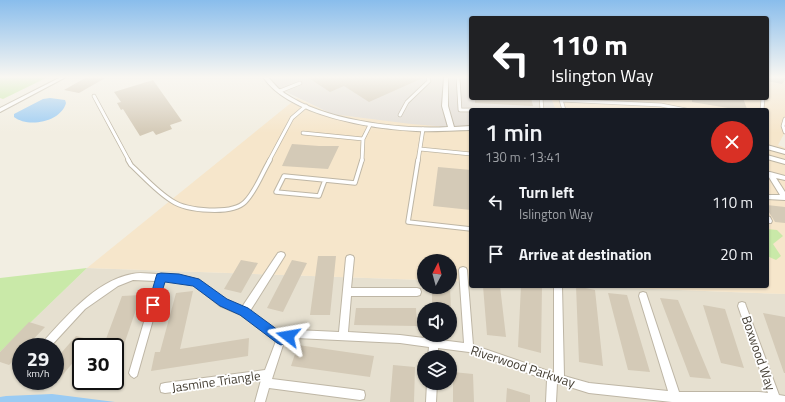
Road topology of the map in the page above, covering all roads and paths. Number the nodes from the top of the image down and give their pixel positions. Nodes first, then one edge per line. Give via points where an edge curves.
1 (28, 96) edge
2 (94, 96) dead end
3 (289, 96) edge
4 (413, 96) edge
5 (445, 96) edge
6 (459, 96) edge
7 (577, 100) edge
8 (306, 106) junction
9 (676, 108) edge
10 (0, 110) edge
11 (469, 110) edge
12 (400, 115) dead end
13 (785, 119) edge
14 (785, 122) edge
15 (370, 125) junction
16 (451, 128) junction
17 (469, 128) edge
18 (423, 129) junction
19 (785, 132) edge
20 (303, 133) dead end
21 (363, 139) junction
22 (769, 148) edge
23 (420, 149) junction
24 (785, 152) edge
25 (469, 154) edge
26 (769, 157) edge
27 (785, 161) edge
28 (769, 174) edge
29 (785, 178) edge
30 (325, 180) junction
31 (769, 197) edge
32 (785, 198) edge
33 (469, 229) edge
34 (281, 255) dead end
35 (350, 258) dead end
36 (463, 270) dead end
37 (161, 277) junction
38 (558, 288) edge
39 (347, 292) junction
40 (417, 292) dead end
41 (643, 296) dead end
42 (742, 306) dead end
43 (244, 312) junction
44 (343, 336) junction
45 (52, 338) edge
46 (281, 339) junction
47 (434, 343) junction
48 (469, 348) junction
49 (434, 350) edge
50 (134, 373) dead end
51 (267, 378) junction
52 (555, 378) junction
53 (164, 388) dead end
54 (432, 390) edge
55 (360, 395) dead end
56 (676, 399) edge
57 (775, 399) junction
58 (760, 400) edge
59 (785, 401) edge
60 (260, 402) edge
61 (431, 402) edge
62 (551, 402) edge

1 - 10 street
2 - 8 lane via 131,165 158,187 162,195 173,202 212,212 228,210 244,203 292,118
3 - 8 street
4 - 12 lane via 406,102
5 - 16 street via 445,106
6 - 11 lane via 460,110
7 - 9 lane
8 - 15 street
13 - 14 lane
14 - 19 lane
15 - 18 street
15 - 21 lane
16 - 17 street
16 - 18 street
18 - 23 lane
20 - 21 lane
21 - 30 lane via 363,156 355,183
22 - 24 street
23 - 25 lane
23 - 33 lane via 408,222
26 - 27 street
28 - 29 street
28 - 32 street
30 - 30 lane via 284,176 276,192 319,196
31 - 32 street
34 - 43 street
35 - 39 street
36 - 48 street
37 - 43 street via 196,282 224,303
37 - 45 street via 133,277 115,284 82,306
37 - 50 street
38 - 52 street
39 - 40 street
39 - 44 street
41 - 56 street
42 - 57 street, Boxwood Way
43 - 46 street
44 - 46 street, Riverwood Parkway via 296,334
44 - 47 street, Riverwood Parkway
46 - 51 street
47 - 48 street, Riverwood Parkway
47 - 49 street
48 - 52 street, Riverwood Parkway
51 - 53 street, Jasmine Triangle
51 - 55 street, Jasmine Triangle
51 - 60 street
52 - 56 street, Riverwood Parkway via 589,388
52 - 62 street
54 - 61 street
56 - 58 street, Riverwood Parkway
57 - 58 street, Riverwood Parkway
57 - 59 street, Riverwood Parkway

